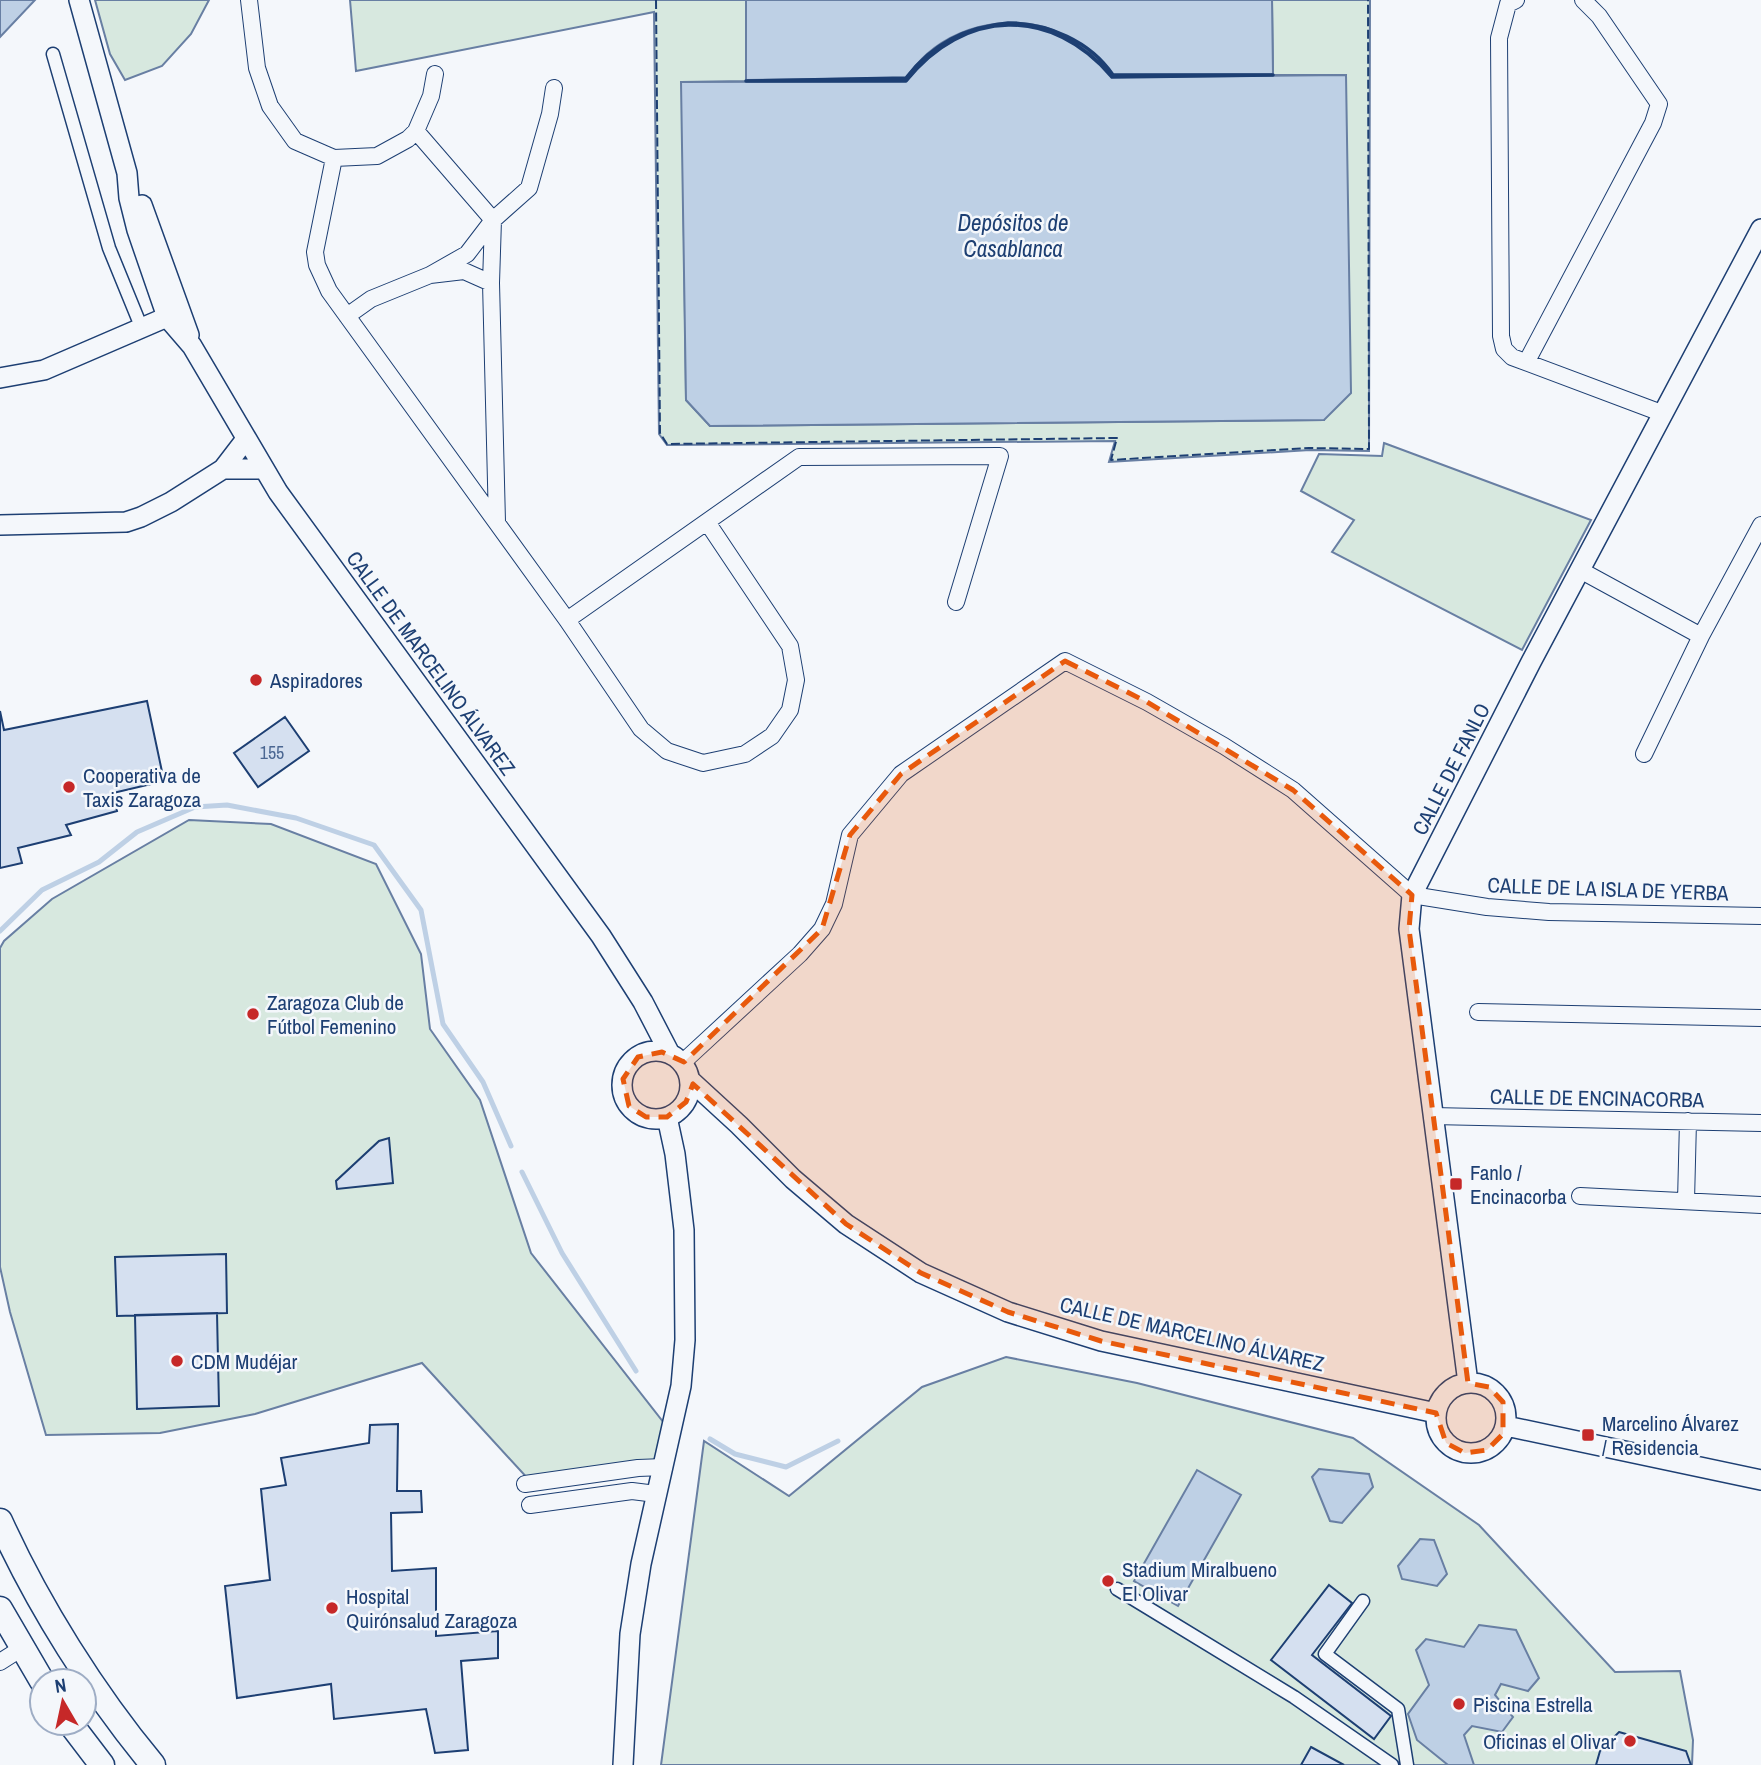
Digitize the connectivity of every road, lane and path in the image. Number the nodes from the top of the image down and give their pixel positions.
1 (249, 0) edge
2 (1516, 0) edge
3 (1584, 0) edge
4 (80, 5) edge
5 (53, 54) dead end
6 (435, 74) dead end
7 (554, 88) dead end
8 (416, 131) junction
9 (334, 158) junction
10 (127, 173) junction
11 (493, 220) junction
12 (1761, 229) edge
13 (430, 275) junction
14 (491, 283) junction
15 (347, 316) junction
16 (167, 317) junction
17 (138, 320) dead end
18 (192, 346) junction
19 (1527, 361) junction
20 (0, 378) edge
21 (1664, 414) junction
22 (246, 439) junction
23 (223, 469) junction
24 (264, 469) junction
25 (497, 522) junction
26 (707, 522) junction
27 (0, 525) edge
28 (1761, 525) edge
29 (1580, 570) junction
30 (956, 602) dead end
31 (567, 620) junction
32 (1701, 636) junction
33 (1644, 754) dead end
34 (1412, 895) junction
35 (1761, 916) edge
36 (643, 1002) junction
37 (1478, 1012) dead end
38 (1761, 1018) edge
39 (646, 1053) junction
40 (681, 1066) junction
41 (686, 1102) junction
42 (714, 1103) junction
43 (1432, 1116) junction
44 (667, 1117) junction
45 (1688, 1121) junction
46 (1761, 1123) edge
47 (1580, 1196) dead end
48 (1686, 1201) junction
49 (1761, 1205) edge
50 (1468, 1383) junction
51 (1436, 1413) junction
52 (1506, 1426) junction
53 (664, 1467) junction
54 (1761, 1480) edge
55 (525, 1484) dead end
56 (656, 1494) junction
57 (530, 1505) dead end
58 (0, 1521) edge
59 (1117, 1589) dead end
60 (1363, 1601) dead end
61 (0, 1609) edge
62 (22, 1648) junction
63 (0, 1662) edge
64 (34, 1667) edge
65 (81, 1737) edge
66 (102, 1765) edge
67 (153, 1765) edge
68 (623, 1765) edge
69 (1392, 1765) edge
70 (1407, 1765) edge

1 - 9 street
2 - 19 street
3 - 19 street
4 - 10 street, CALLE DE MARCELINO ÁLVAREZ
5 - 17 street
6 - 8 street
7 - 11 street
8 - 9 street
8 - 11 street
9 - 15 street
10 - 16 street, CALLE DE MARCELINO ÁLVAREZ
10 - 18 street, CALLE DE MARCELINO ÁLVAREZ
11 - 13 street
11 - 14 street
12 - 21 street, CALLE DE FANLO
13 - 14 street
13 - 15 street
14 - 25 street
15 - 25 street
16 - 18 street, CALLE DE MARCELINO ÁLVAREZ
16 - 20 street
18 - 22 street, CALLE DE MARCELINO ÁLVAREZ
19 - 21 street
21 - 29 street, CALLE DE FANLO
22 - 23 street
22 - 24 street, CALLE DE MARCELINO ÁLVAREZ
23 - 24 street
23 - 27 street
24 - 36 street, CALLE DE MARCELINO ÁLVAREZ
25 - 31 street
26 - 30 street
26 - 31 street
26 - 31 street
28 - 32 street
29 - 32 street
29 - 34 street, CALLE DE FANLO
32 - 33 street
34 - 35 street, CALLE DE LA ISLA DE YERBA
34 - 40 street
34 - 43 street, CALLE DE FANLO
36 - 39 street, CALLE DE MARCELINO ÁLVAREZ
36 - 40 street, CALLE DE MARCELINO ÁLVAREZ
37 - 38 street
39 - 40 street
39 - 44 street
40 - 41 street
40 - 42 street, CALLE DE MARCELINO ÁLVAREZ
41 - 42 street
41 - 44 street
42 - 51 street, CALLE DE MARCELINO ÁLVAREZ
43 - 45 street, CALLE DE ENCINACORBA
43 - 50 street, CALLE DE FANLO
44 - 53 street
45 - 46 street, CALLE DE ENCINACORBA
45 - 48 street
47 - 48 street
48 - 49 street
50 - 51 street
50 - 52 street
51 - 52 street
52 - 54 street
53 - 55 street
53 - 56 street
56 - 57 street
56 - 68 street
58 - 67 main road
59 - 69 street
60 - 70 street
61 - 62 main road
62 - 63 street
62 - 64 main road
65 - 66 main road

